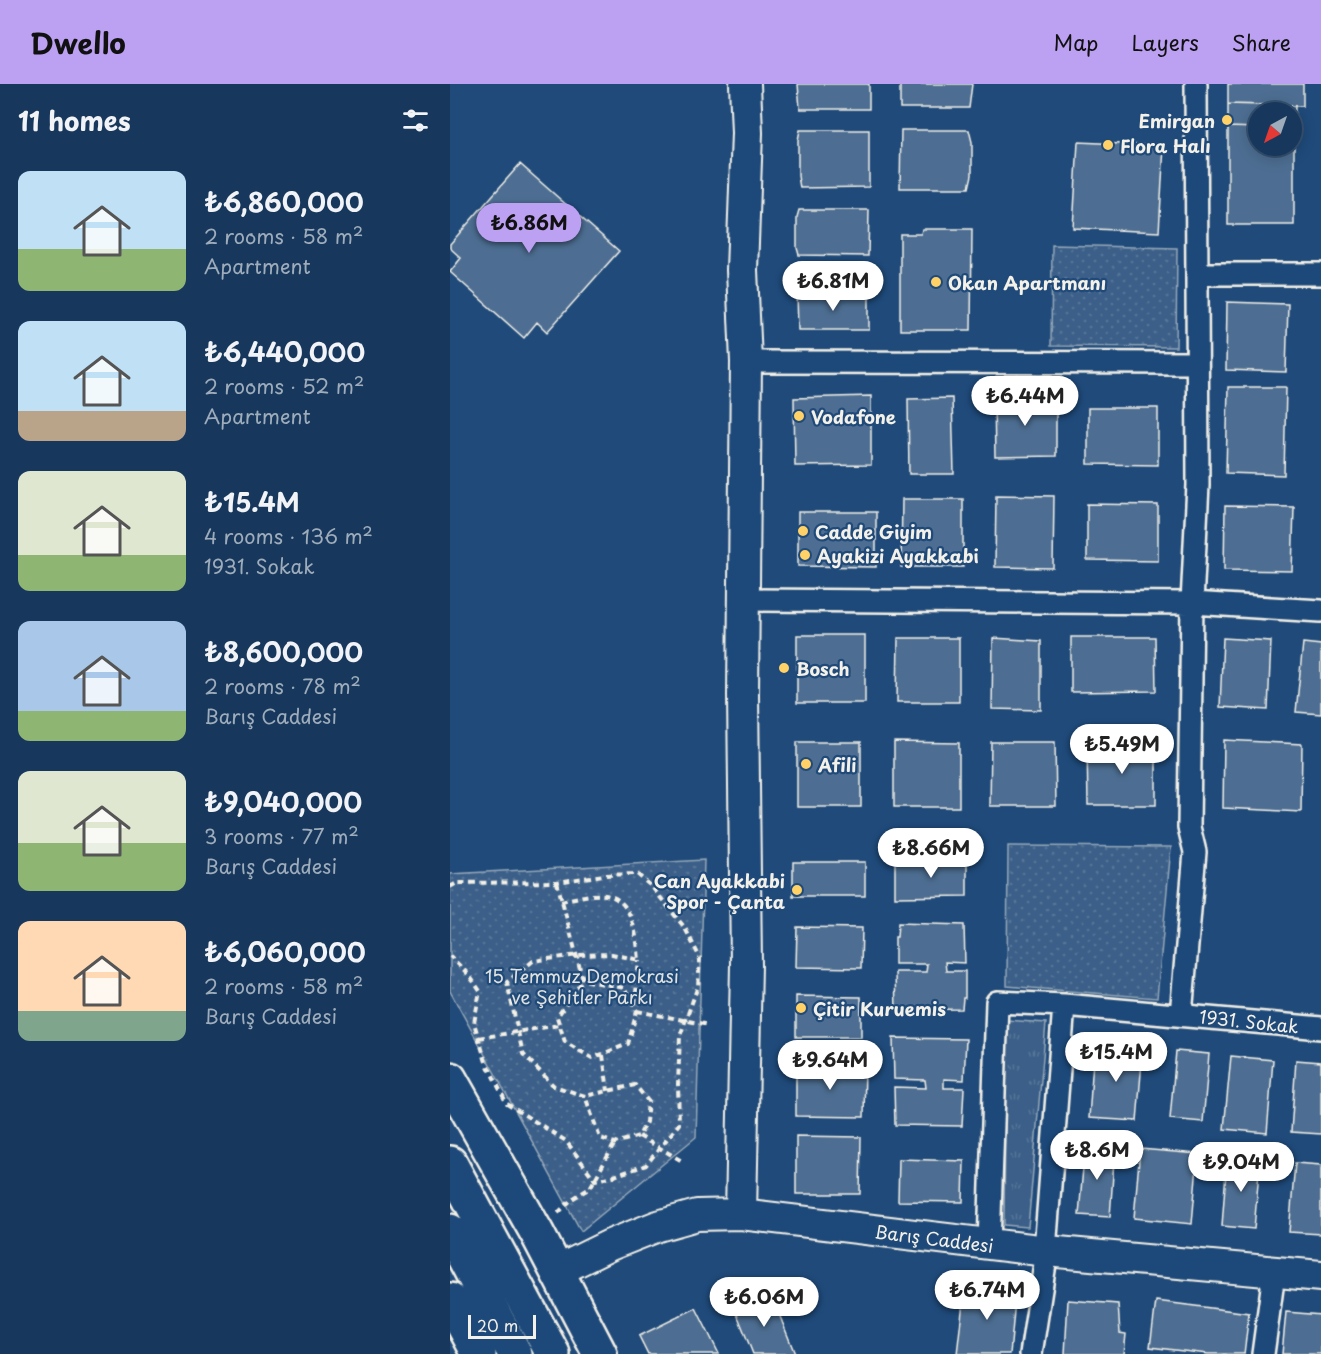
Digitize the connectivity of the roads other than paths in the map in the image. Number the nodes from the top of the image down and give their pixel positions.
1 (745, 84) edge
2 (1196, 84) edge
3 (1198, 274) junction
4 (1321, 274) edge
5 (746, 362) junction
6 (1196, 363) junction
7 (744, 600) junction
8 (1192, 603) junction
9 (1321, 611) edge
10 (1064, 1005) junction
11 (1181, 1015) junction
12 (1321, 1028) edge
13 (450, 1079) edge
14 (450, 1163) edge
15 (741, 1214) junction
16 (450, 1231) edge
17 (988, 1245) junction
18 (1046, 1251) junction
19 (556, 1271) junction
20 (1274, 1273) junction
21 (1321, 1276) edge
22 (453, 1313) edge
23 (479, 1354) edge
24 (515, 1354) edge
25 (553, 1354) edge
26 (600, 1354) edge
27 (1031, 1354) edge
28 (1263, 1354) edge

1 - 5 street
2 - 3 street
3 - 4 street
3 - 6 street
5 - 6 street
5 - 7 street
6 - 8 street
7 - 8 street
7 - 15 street
8 - 9 street
8 - 11 street
10 - 11 street, 1931. Sokak
10 - 17 street, 1931. Sokak
10 - 18 street
11 - 12 street, 1931. Sokak
13 - 19 main road
14 - 25 main road
15 - 17 street, Barış Caddesi
15 - 19 street, Barış Caddesi
16 - 24 main road
17 - 18 street, Barış Caddesi
18 - 20 street, Barış Caddesi
18 - 27 street
19 - 26 main road
20 - 21 street, Barış Caddesi
20 - 28 street
22 - 23 main road

